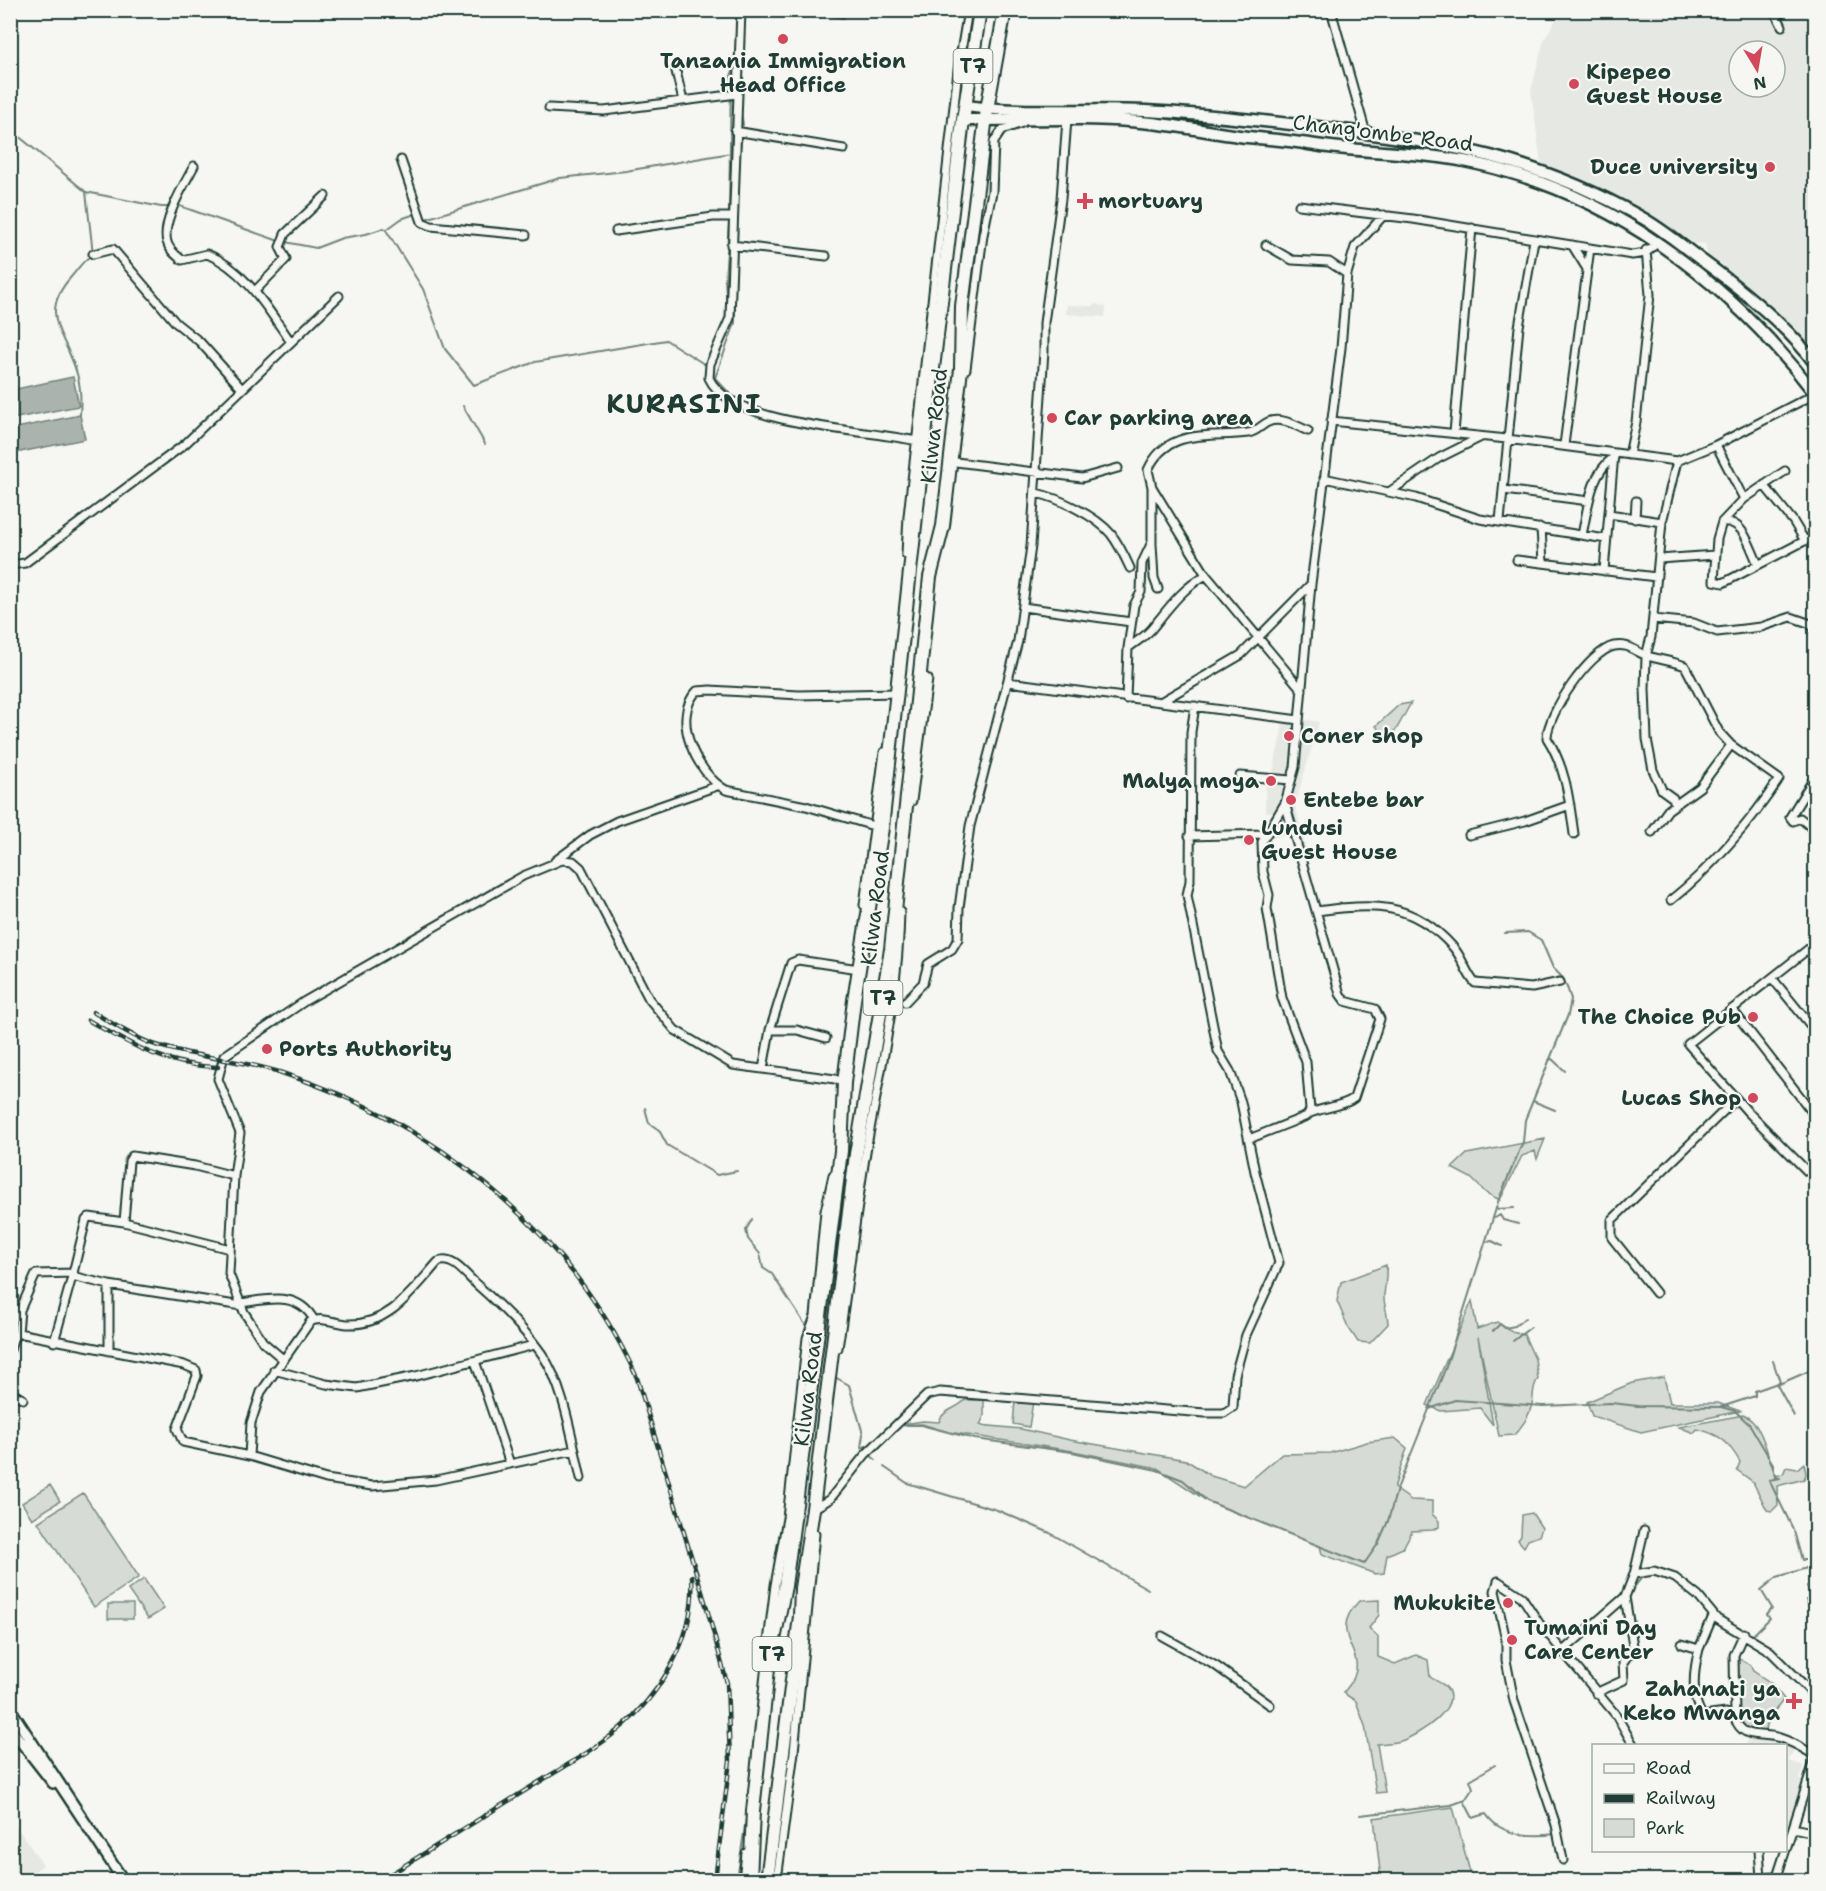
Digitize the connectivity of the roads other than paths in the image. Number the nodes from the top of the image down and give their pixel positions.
1 (741, 10) edge
2 (968, 10) edge
3 (980, 10) edge
4 (1005, 10) edge
5 (1331, 10) edge
6 (1773, 10) edge
7 (1782, 26) dead end
8 (675, 67) dead end
9 (737, 94) junction
10 (989, 94) junction
11 (683, 101) junction
12 (966, 106) junction
13 (549, 108) dead end
14 (986, 115) junction
15 (1007, 116) junction
16 (1067, 119) junction
17 (963, 120) junction
18 (1035, 120) junction
19 (735, 131) junction
20 (1366, 133) junction
21 (983, 138) junction
22 (844, 148) dead end
23 (401, 160) dead end
24 (194, 166) dead end
25 (325, 196) dead end
26 (1299, 205) dead end
27 (1384, 215) junction
28 (732, 217) junction
29 (1472, 228) junction
30 (616, 231) dead end
31 (526, 236) dead end
32 (1534, 240) junction
33 (1658, 242) junction
34 (731, 245) junction
35 (1266, 245) dead end
36 (1572, 245) junction
37 (1590, 248) junction
38 (1646, 250) junction
39 (93, 255) dead end
40 (826, 256) dead end
41 (1587, 269) junction
42 (1347, 274) junction
43 (255, 291) junction
44 (339, 296) dead end
45 (291, 342) junction
46 (1815, 365) edge
47 (242, 389) junction
48 (1815, 395) edge
49 (1330, 421) junction
50 (1308, 431) dead end
51 (1454, 433) junction
52 (1483, 436) junction
53 (1507, 439) junction
54 (920, 442) junction
55 (1716, 445) junction
56 (1564, 446) junction
57 (1614, 455) junction
58 (1629, 455) junction
59 (950, 461) junction
60 (1677, 461) junction
61 (1118, 468) dead end
62 (1785, 471) dead end
63 (1038, 472) junction
64 (1324, 478) junction
65 (1764, 485) junction
66 (1152, 487) junction
67 (1504, 490) junction
68 (1389, 492) junction
69 (1036, 493) junction
70 (1744, 498) junction
71 (1589, 501) junction
72 (1636, 501) dead end
73 (1609, 514) junction
74 (1635, 519) junction
75 (1500, 521) junction
76 (1662, 522) junction
77 (1722, 522) junction
78 (1541, 528) junction
79 (1582, 535) junction
80 (1815, 535) edge
81 (1606, 539) junction
82 (1805, 541) junction
83 (1152, 542) junction
84 (1715, 555) junction
85 (1517, 560) dead end
86 (1659, 560) junction
87 (1543, 563) junction
88 (1758, 564) junction
89 (10, 565) edge
90 (1130, 568) dead end
91 (1604, 571) junction
92 (1206, 575) junction
93 (1656, 577) junction
94 (1311, 584) junction
95 (1158, 589) dead end
96 (1023, 607) junction
97 (1653, 619) junction
98 (1131, 622) junction
99 (1815, 633) edge
100 (1260, 639) junction
101 (1128, 648) junction
102 (1646, 656) junction
103 (1008, 682) junction
104 (1302, 690) junction
105 (895, 693) junction
106 (1126, 699) junction
107 (1161, 702) junction
108 (1195, 706) junction
109 (1299, 720) junction
110 (1731, 744) junction
111 (1815, 775) edge
112 (1240, 776) dead end
113 (1291, 780) junction
114 (717, 786) junction
115 (1285, 802) junction
116 (1675, 804) junction
117 (1570, 805) junction
118 (878, 827) junction
119 (1815, 831) edge
120 (1652, 832) dead end
121 (1266, 834) junction
122 (1574, 834) dead end
123 (1469, 835) dead end
124 (1189, 836) junction
125 (547, 866) junction
126 (1671, 900) dead end
127 (1316, 911) junction
128 (1815, 943) edge
129 (856, 969) junction
130 (1772, 978) junction
131 (1560, 982) dead end
132 (905, 1002) dead end
133 (1732, 1009) junction
134 (770, 1030) junction
135 (1815, 1032) edge
136 (826, 1038) dead end
137 (763, 1069) junction
138 (843, 1082) junction
139 (1736, 1099) junction
140 (1308, 1114) junction
141 (1815, 1117) edge
142 (1249, 1139) junction
143 (1815, 1175) edge
144 (234, 1176) junction
145 (124, 1222) junction
146 (230, 1249) junction
147 (73, 1273) junction
148 (109, 1285) junction
149 (1656, 1293) dead end
150 (241, 1304) junction
151 (314, 1320) junction
152 (18, 1333) junction
153 (54, 1342) junction
154 (534, 1346) junction
155 (10, 1350) edge
156 (109, 1351) junction
157 (284, 1360) junction
158 (475, 1361) junction
159 (274, 1370) junction
160 (807, 1373) junction
161 (10, 1392) edge
162 (23, 1399) dead end
163 (574, 1450) junction
164 (249, 1456) junction
165 (510, 1464) junction
166 (581, 1478) dead end
167 (815, 1509) junction
168 (1644, 1531) dead end
169 (1634, 1574) junction
170 (1624, 1597) junction
171 (1713, 1616) junction
172 (1744, 1634) junction
173 (1162, 1636) dead end
174 (1682, 1644) dead end
175 (1699, 1649) junction
176 (1563, 1651) junction
177 (1596, 1693) junction
178 (1815, 1697) edge
179 (1270, 1705) dead end
180 (10, 1709) edge
181 (1735, 1718) junction
182 (10, 1728) edge
183 (1633, 1744) edge
184 (1815, 1756) edge
185 (68, 1801) junction
186 (1793, 1828) junction
187 (1815, 1833) edge
188 (1787, 1846) edge
189 (1759, 1852) edge
190 (1785, 1852) edge
191 (1563, 1860) dead end
192 (1761, 1879) edge
193 (123, 1881) edge
194 (743, 1881) edge
195 (750, 1881) edge
196 (767, 1881) edge
197 (777, 1881) edge

1 - 9 street
2 - 54 street
3 - 12 highway, Kilwa Road / T7
4 - 10 highway, Kilwa Road / T7
5 - 20 street
6 - 7 street
8 - 11 street
9 - 11 street
9 - 19 street
10 - 14 highway, Kilwa Road / T7
10 - 15 main road
11 - 13 street
12 - 14 main road, Chang'ombe Road
12 - 17 highway, Kilwa Road / T7
14 - 15 main road, Chang'ombe Road
14 - 17 main road, Chang'ombe Road
14 - 21 highway, Kilwa Road / T7
15 - 18 main road, Chang'ombe Road
15 - 20 main road, Chang'ombe Road
15 - 21 main road
16 - 18 main road, Chang'ombe Road
16 - 33 main road, Chang'ombe Road
16 - 63 street
17 - 54 highway, Kilwa Road / T7
18 - 59 street
19 - 22 street
19 - 28 street
20 - 46 main road, Chang'ombe Road
21 - 59 highway, Kilwa Road / T7
23 - 31 street
24 - 43 street
25 - 43 street
26 - 27 street
27 - 29 street
27 - 42 street
28 - 30 street
28 - 34 street
29 - 32 street
29 - 51 street
32 - 36 street
32 - 53 street
33 - 38 street
33 - 48 main road, Chang'ombe Road
34 - 40 street
34 - 54 street
35 - 42 street
36 - 37 street
36 - 41 street
37 - 38 street
37 - 41 street
38 - 58 street
39 - 47 street
41 - 56 street
42 - 49 street
43 - 45 street
44 - 45 street
45 - 47 street
47 - 89 street
48 - 55 street
49 - 51 street
49 - 64 street
50 - 66 street
51 - 52 street
52 - 53 street
52 - 68 street
53 - 56 street
53 - 67 street
54 - 105 highway, Kilwa Road / T7
55 - 60 street
55 - 70 street
56 - 57 street
57 - 58 street
57 - 71 street
57 - 73 street
58 - 60 street
59 - 63 street
59 - 167 highway, Kilwa Road / T7
60 - 76 street
61 - 63 street
62 - 65 street
63 - 69 street
64 - 68 street
64 - 94 street
65 - 70 street
65 - 82 street
66 - 83 street
66 - 92 street
67 - 71 street
67 - 75 street
68 - 75 street
69 - 90 street
69 - 96 street
70 - 77 street
71 - 79 street
72 - 74 street
73 - 74 street
73 - 81 street
74 - 76 street
75 - 78 street
76 - 86 street
77 - 84 street
77 - 88 street
78 - 79 street
78 - 87 street
79 - 81 street
80 - 82 street
81 - 91 street
82 - 88 street
83 - 95 street
83 - 98 street
84 - 86 street
84 - 88 street
85 - 87 street
86 - 93 street
87 - 91 street
91 - 93 street
92 - 100 street
92 - 101 street
93 - 97 street
94 - 100 street
94 - 104 street
96 - 98 street
96 - 103 street
97 - 99 street
97 - 102 street
98 - 101 street
100 - 104 street
100 - 107 street
101 - 106 street
102 - 110 street
102 - 116 street
102 - 117 street
103 - 106 street
103 - 132 street
104 - 109 street
105 - 114 street
105 - 118 highway, Kilwa Road / T7
106 - 107 street
107 - 108 street
108 - 109 street
108 - 124 street
109 - 113 street
110 - 116 street
110 - 126 street
111 - 119 street
112 - 113 street
113 - 115 street
114 - 118 street
114 - 125 street
115 - 121 street
115 - 127 street
116 - 120 street
117 - 122 street
117 - 123 street
118 - 129 highway, Kilwa Road / T7
121 - 124 street
121 - 140 street
124 - 142 street
125 - 137 street
125 - 144 street
127 - 131 street
127 - 140 street
128 - 130 street
129 - 134 street
129 - 138 highway, Kilwa Road / T7
130 - 133 street
130 - 135 street
133 - 139 street
133 - 141 street
134 - 136 street
134 - 137 street
137 - 138 street
138 - 160 highway, Kilwa Road / T7
139 - 143 street
139 - 149 street
140 - 142 street
142 - 167 street
144 - 145 street
144 - 146 street
145 - 146 street
145 - 147 street
146 - 150 street
147 - 148 street
147 - 152 street
147 - 153 street
148 - 150 street
148 - 156 street
150 - 151 street
150 - 157 street
151 - 154 street
151 - 157 street
152 - 153 street
152 - 155 street
153 - 156 street
154 - 158 street
154 - 163 street
156 - 164 street
157 - 159 street
158 - 159 street
158 - 165 street
159 - 164 street
160 - 194 street
160 - 195 highway, Kilwa Road / T7
161 - 162 street
163 - 165 street
163 - 166 street
164 - 165 street
167 - 196 highway, Kilwa Road / T7
167 - 197 street
168 - 169 street
169 - 170 street
169 - 171 street
170 - 176 street
170 - 177 street
171 - 172 street
171 - 175 street
172 - 178 street
172 - 181 street
173 - 179 street
174 - 175 street
175 - 181 street
176 - 177 street
176 - 191 street
177 - 183 street
180 - 185 main road
181 - 184 street
182 - 185 main road
184 - 186 street
185 - 193 main road
186 - 187 street
186 - 188 street
189 - 192 street
190 - 192 street

